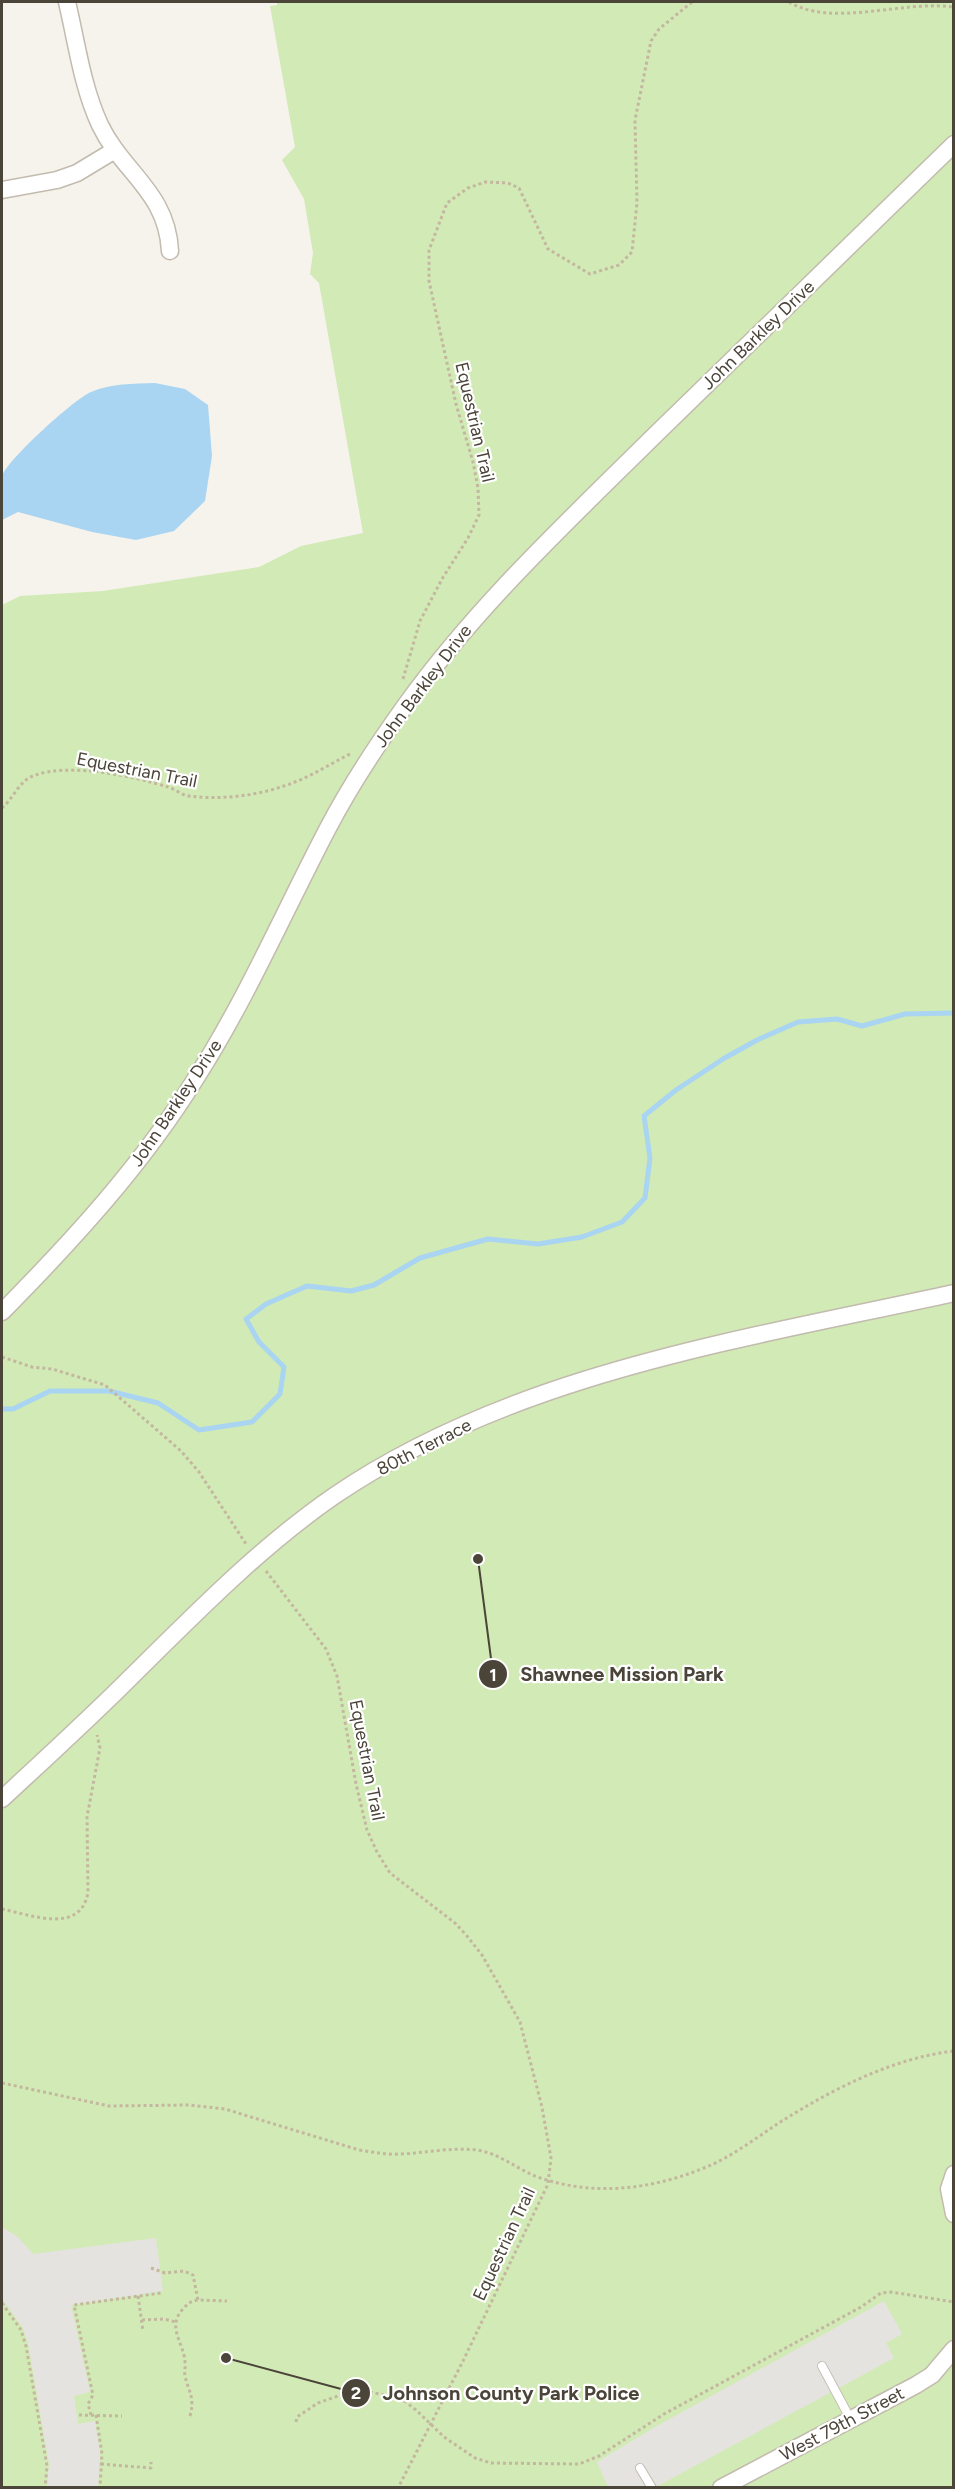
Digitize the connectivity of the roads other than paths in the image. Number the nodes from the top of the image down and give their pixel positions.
1 (68, 2) edge
2 (954, 144) edge
3 (115, 150) junction
4 (2, 190) edge
5 (170, 251) dead end
6 (954, 1293) edge
7 (2, 1312) edge
8 (2, 1799) edge
9 (954, 2174) edge
10 (954, 2214) edge
11 (954, 2349) edge
12 (822, 2366) dead end
13 (851, 2420) junction
14 (640, 2468) dead end
15 (652, 2487) edge
16 (721, 2487) edge

1 - 3 street
2 - 7 street, John Barkley Drive
3 - 4 street
3 - 5 street
6 - 8 street, 80th Terrace
9 - 10 street
11 - 13 street, West 79th Street
12 - 13 lane
13 - 16 street, West 79th Street
14 - 15 lane

